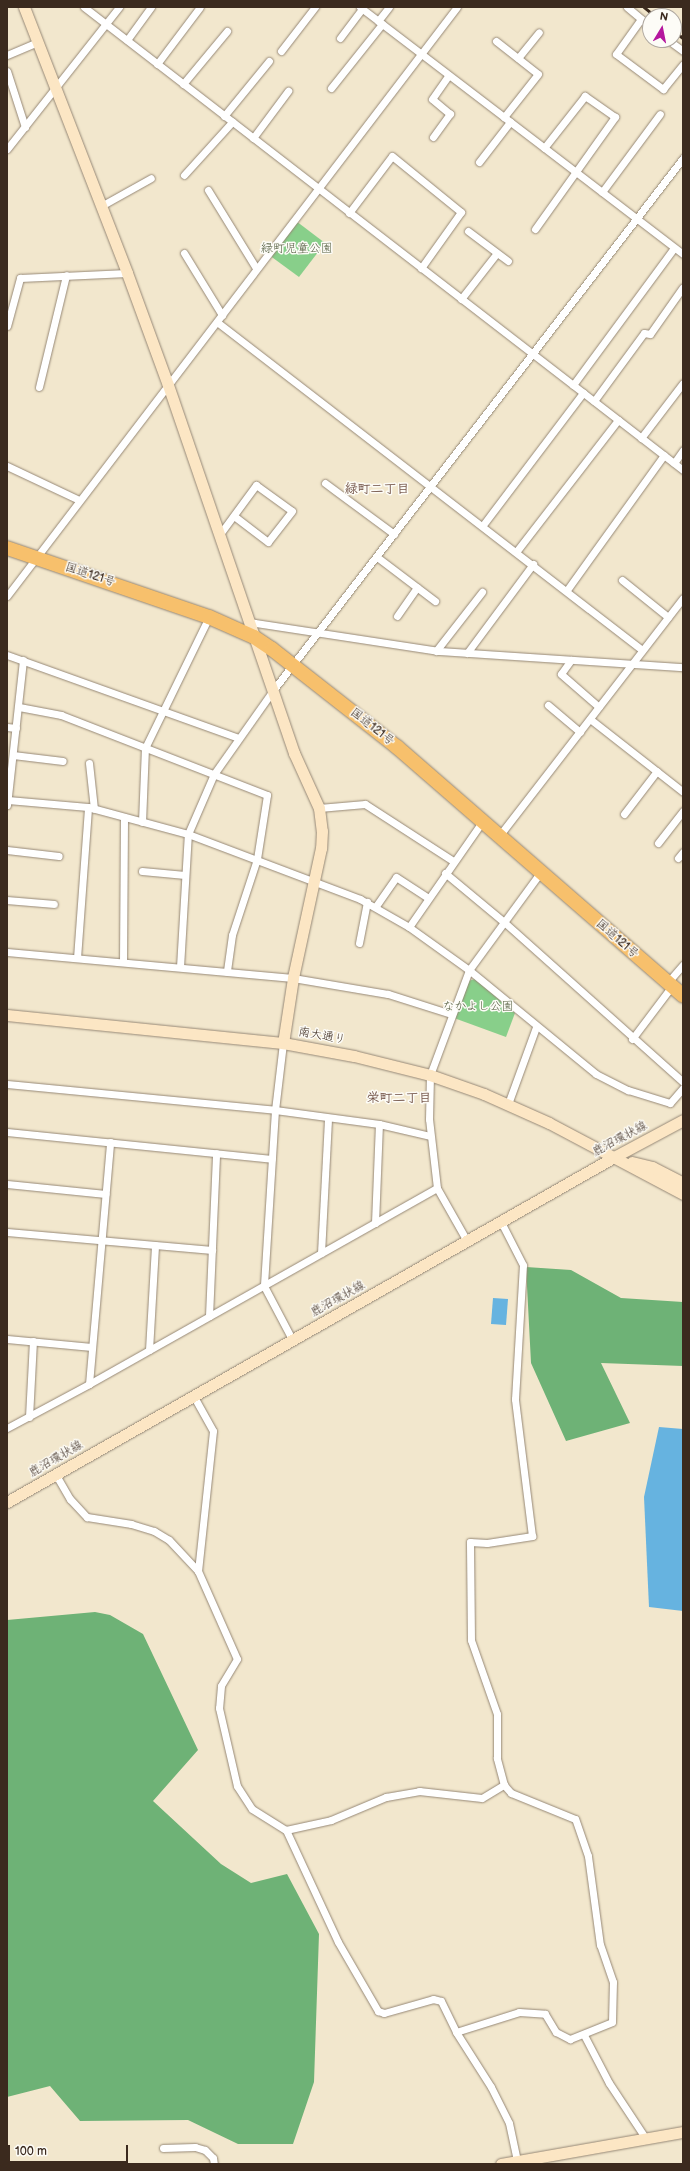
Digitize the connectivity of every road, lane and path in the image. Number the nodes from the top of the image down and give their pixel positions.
1 (24, 7) edge
2 (84, 7) edge
3 (119, 7) edge
4 (151, 7) edge
5 (200, 7) edge
6 (315, 7) edge
7 (388, 7) edge
8 (457, 7) edge
9 (627, 7) edge
10 (361, 8) edge
11 (641, 19) joint
12 (380, 22) junction
13 (106, 24) junction
14 (227, 31) dead end
15 (538, 32) dead end
16 (340, 38) dead end
17 (127, 40) junction
18 (496, 41) dead end
19 (38, 42) junction
20 (281, 51) dead end
21 (420, 53) junction
22 (7, 55) edge
23 (518, 58) junction
24 (269, 61) dead end
25 (157, 64) junction
26 (683, 64) edge
27 (7, 71) edge
28 (449, 75) junction
29 (183, 84) junction
30 (57, 88) junction
31 (331, 88) dead end
32 (288, 91) dead end
33 (660, 114) dead end
34 (224, 116) junction
35 (507, 119) junction
36 (232, 122) junction
37 (25, 127) junction
38 (433, 137) dead end
39 (253, 138) junction
40 (544, 148) junction
41 (7, 149) edge
42 (683, 158) edge
43 (479, 162) dead end
44 (576, 172) junction
45 (184, 175) dead end
46 (151, 178) dead end
47 (317, 188) junction
48 (208, 190) dead end
49 (602, 192) junction
50 (101, 206) junction
51 (349, 213) junction
52 (636, 219) junction
53 (535, 229) dead end
54 (468, 231) dead end
55 (674, 248) junction
56 (184, 252) dead end
57 (497, 253) junction
58 (683, 254) edge
59 (508, 261) dead end
60 (256, 268) junction
61 (421, 268) junction
62 (127, 272) junction
63 (66, 275) junction
64 (683, 287) edge
65 (461, 299) junction
66 (222, 315) junction
67 (217, 322) junction
68 (7, 326) edge
69 (533, 353) junction
70 (683, 383) edge
71 (168, 385) junction
72 (573, 385) junction
73 (39, 387) dead end
74 (583, 392) junction
75 (594, 401) junction
76 (618, 420) junction
77 (641, 438) junction
78 (683, 450) edge
79 (664, 455) junction
80 (674, 463) junction
81 (7, 466) edge
82 (683, 470) edge
83 (325, 483) dead end
84 (431, 485) junction
85 (79, 500) junction
86 (234, 516) junction
87 (483, 526) junction
88 (220, 534) junction
89 (394, 534) junction
90 (7, 548) edge
91 (516, 552) junction
92 (36, 557) junction
93 (377, 557) junction
94 (533, 564) junction
95 (622, 580) dead end
96 (417, 587) junction
97 (567, 590) junction
98 (482, 592) dead end
99 (7, 596) edge
100 (683, 598) edge
101 (435, 601) dead end
102 (397, 616) dead end
103 (209, 617) junction
104 (668, 617) junction
105 (249, 622) junction
106 (319, 634) junction
107 (254, 637) junction
108 (642, 650) junction
109 (436, 651) junction
110 (467, 653) junction
111 (7, 655) edge
112 (22, 660) junction
113 (571, 660) junction
114 (631, 664) junction
115 (293, 665) junction
116 (683, 667) edge
117 (274, 689) junction
118 (548, 705) dead end
119 (19, 707) junction
120 (599, 707) junction
121 (163, 708) junction
122 (590, 719) junction
123 (7, 727) edge
124 (16, 728) junction
125 (580, 732) junction
126 (239, 738) junction
127 (145, 748) junction
128 (13, 755) junction
129 (63, 761) dead end
130 (89, 763) dead end
131 (657, 771) junction
132 (214, 774) junction
133 (8, 781) edge
134 (683, 792) edge
135 (8, 800) edge
136 (7, 805) edge
137 (91, 808) junction
138 (319, 808) junction
139 (683, 811) edge
140 (624, 814) dead end
141 (124, 818) junction
142 (142, 822) junction
143 (482, 822) junction
144 (188, 834) junction
145 (499, 836) junction
146 (658, 843) dead end
147 (7, 850) edge
148 (59, 856) dead end
149 (257, 859) junction
150 (453, 861) junction
151 (142, 872) dead end
152 (445, 873) junction
153 (540, 873) junction
154 (186, 875) junction
155 (314, 881) junction
156 (428, 898) junction
157 (7, 900) edge
158 (367, 902) junction
159 (54, 904) dead end
160 (376, 906) junction
161 (504, 922) junction
162 (409, 927) junction
163 (359, 943) dead end
164 (7, 952) edge
165 (76, 958) junction
166 (122, 962) junction
167 (683, 965) edge
168 (180, 967) junction
169 (469, 970) junction
170 (227, 972) junction
171 (293, 978) junction
172 (670, 984) junction
173 (683, 996) edge
174 (450, 1014) junction
175 (7, 1015) edge
176 (536, 1027) junction
177 (632, 1039) junction
178 (283, 1042) junction
179 (430, 1075) junction
180 (683, 1082) edge
181 (7, 1084) edge
182 (683, 1088) edge
183 (508, 1104) junction
184 (275, 1110) junction
185 (328, 1118) junction
186 (683, 1120) edge
187 (379, 1124) junction
188 (7, 1132) edge
189 (430, 1136) junction
190 (110, 1142) junction
191 (216, 1153) junction
192 (614, 1156) junction
193 (272, 1159) junction
194 (683, 1183) edge
195 (7, 1184) edge
196 (437, 1188) junction
197 (105, 1194) junction
198 (683, 1194) edge
199 (501, 1222) junction
200 (375, 1223) junction
201 (7, 1232) edge
202 (101, 1240) junction
203 (467, 1241) junction
204 (155, 1245) junction
205 (212, 1250) junction
206 (321, 1253) junction
207 (264, 1286) junction
208 (209, 1316) junction
209 (7, 1339) edge
210 (292, 1339) junction
211 (33, 1341) junction
212 (92, 1347) junction
213 (149, 1350) junction
214 (89, 1384) junction
215 (193, 1395) junction
216 (29, 1417) junction
217 (7, 1428) edge
218 (56, 1475) junction
219 (8, 1500) edge
220 (198, 1570) junction
221 (504, 1785) junction
222 (286, 1830) junction
223 (456, 2032) junction
224 (584, 2035) junction
225 (683, 2132) edge
226 (646, 2139) junction
227 (163, 2148) dead end
228 (553, 2160) edge
229 (517, 2162) junction
230 (214, 2164) edge
231 (501, 2164) edge

1 - 19 street
2 - 13 street
3 - 13 street
4 - 17 street
5 - 25 street
6 - 20 street
7 - 12 street
8 - 21 street
9 - 11 street
10 - 12 street
10 - 16 street
11 - 26 street
12 - 21 street
12 - 31 street
13 - 17 street
13 - 30 street
14 - 29 street
15 - 23 street
17 - 25 street
18 - 23 street
19 - 22 street
19 - 30 street
21 - 28 street
21 - 47 street
23 - 35 street
24 - 34 street
25 - 29 street
27 - 37 street
28 - 35 street
28 - 38 street
29 - 34 street
30 - 37 street
30 - 50 street
32 - 39 street
33 - 49 street
34 - 36 street
35 - 40 street
35 - 43 street
36 - 39 street
36 - 45 street
37 - 41 street
39 - 47 street
40 - 44 street
40 - 44 street
42 - 52 street
44 - 49 street
44 - 53 street
46 - 50 street
47 - 51 street
47 - 60 street
48 - 60 street
49 - 52 street
50 - 62 street
51 - 61 street
51 - 61 street
52 - 55 street
52 - 69 street
54 - 57 street
55 - 58 street
55 - 72 street
56 - 66 street
57 - 59 street
57 - 65 street
60 - 66 street
61 - 65 street
62 - 63 street
62 - 71 street
63 - 68 street
63 - 73 street
64 - 75 street
65 - 69 street
66 - 67 street
67 - 71 street
67 - 84 street
69 - 72 street
69 - 84 street
70 - 77 street
71 - 85 street
71 - 88 street
72 - 74 street
74 - 75 street
74 - 87 street
75 - 76 street
76 - 77 street
76 - 91 street
77 - 79 street
78 - 80 street
79 - 80 street
79 - 97 street
80 - 82 street
81 - 85 street
83 - 89 street
84 - 87 street
84 - 89 street
85 - 92 street
86 - 86 street
86 - 88 street
87 - 91 street
88 - 105 street
89 - 93 street
90 - 92 highway, 国道121号
91 - 94 street
92 - 99 street
92 - 103 highway, 国道121号
93 - 96 street
93 - 106 street
94 - 97 street
94 - 110 street
95 - 104 street
96 - 101 street
96 - 102 street
97 - 108 street
98 - 109 street
100 - 104 street
103 - 107 highway, 国道121号
103 - 121 street
104 - 108 street
105 - 106 street
105 - 107 street
106 - 109 street
106 - 115 street
107 - 115 highway, 国道121号
107 - 117 street
108 - 114 street
109 - 110 street
110 - 113 street
111 - 112 street
112 - 119 street
112 - 121 street
113 - 114 street
113 - 120 street
114 - 116 street
114 - 120 street
115 - 117 street
115 - 143 highway, 国道121号
117 - 126 street
117 - 138 street
118 - 125 street
119 - 124 street
119 - 127 street
120 - 122 street
121 - 126 street
121 - 127 street
122 - 125 street
122 - 131 street
123 - 124 street
124 - 128 street
125 - 145 street
126 - 132 street
127 - 132 street
127 - 142 street
128 - 129 street
128 - 133 street
130 - 137 street
131 - 134 street
131 - 140 street
132 - 144 street
132 - 149 street
133 - 135 street
135 - 136 street
135 - 137 street
137 - 141 street
137 - 165 street
138 - 150 street
138 - 155 street
139 - 146 street
141 - 142 street
141 - 166 street
142 - 144 street
143 - 145 highway, 国道121号
143 - 150 street
144 - 149 street
144 - 154 street
145 - 153 highway, 国道121号
147 - 148 street
149 - 155 street
149 - 170 street
150 - 152 street
151 - 154 street
152 - 156 street
152 - 161 street
153 - 161 street
153 - 172 highway, 国道121号
154 - 168 street
155 - 158 street
155 - 171 street
156 - 160 street
156 - 162 street
157 - 159 street
158 - 160 street
158 - 163 street
160 - 162 street
161 - 169 street
161 - 177 street
162 - 169 street
164 - 165 street
165 - 166 street
166 - 168 street
167 - 172 street
168 - 170 street
169 - 174 street
169 - 176 street
170 - 171 street
171 - 174 street
171 - 178 street
172 - 173 highway, 国道121号
172 - 177 street
174 - 179 street
175 - 178 street, 南大通り
176 - 182 street
176 - 183 street
177 - 180 street
178 - 179 street, 南大通り
178 - 184 street
179 - 183 street, 南大通り
179 - 189 street
181 - 184 street
183 - 192 street, 南大通り
184 - 185 street
184 - 193 street
185 - 187 street
185 - 206 street
186 - 192 street, 鹿沼環状線
187 - 189 street
187 - 200 street
188 - 190 street
189 - 196 street
190 - 191 street
190 - 197 street
191 - 193 street
191 - 205 street
192 - 194 street
192 - 198 street
192 - 199 street, 鹿沼環状線
193 - 207 street
195 - 197 street
196 - 200 street
196 - 203 street
197 - 202 street
199 - 203 street, 鹿沼環状線
199 - 221 street
200 - 206 street
201 - 202 street
202 - 204 street
202 - 212 street
203 - 210 street, 鹿沼環状線
204 - 205 street
204 - 213 street
205 - 208 street
206 - 207 street
207 - 208 street
207 - 210 street
208 - 213 street
209 - 211 street
210 - 215 street, 鹿沼環状線
211 - 212 street
211 - 216 street
212 - 214 street
213 - 214 street
214 - 216 street
215 - 218 street, 鹿沼環状線
215 - 220 street
216 - 217 street
218 - 219 street, 鹿沼環状線
218 - 220 street
220 - 222 street
221 - 222 street
221 - 224 street
222 - 223 street
223 - 224 street
223 - 229 street
224 - 226 street
225 - 226 street
226 - 228 street
227 - 230 street
228 - 229 street
229 - 231 street

